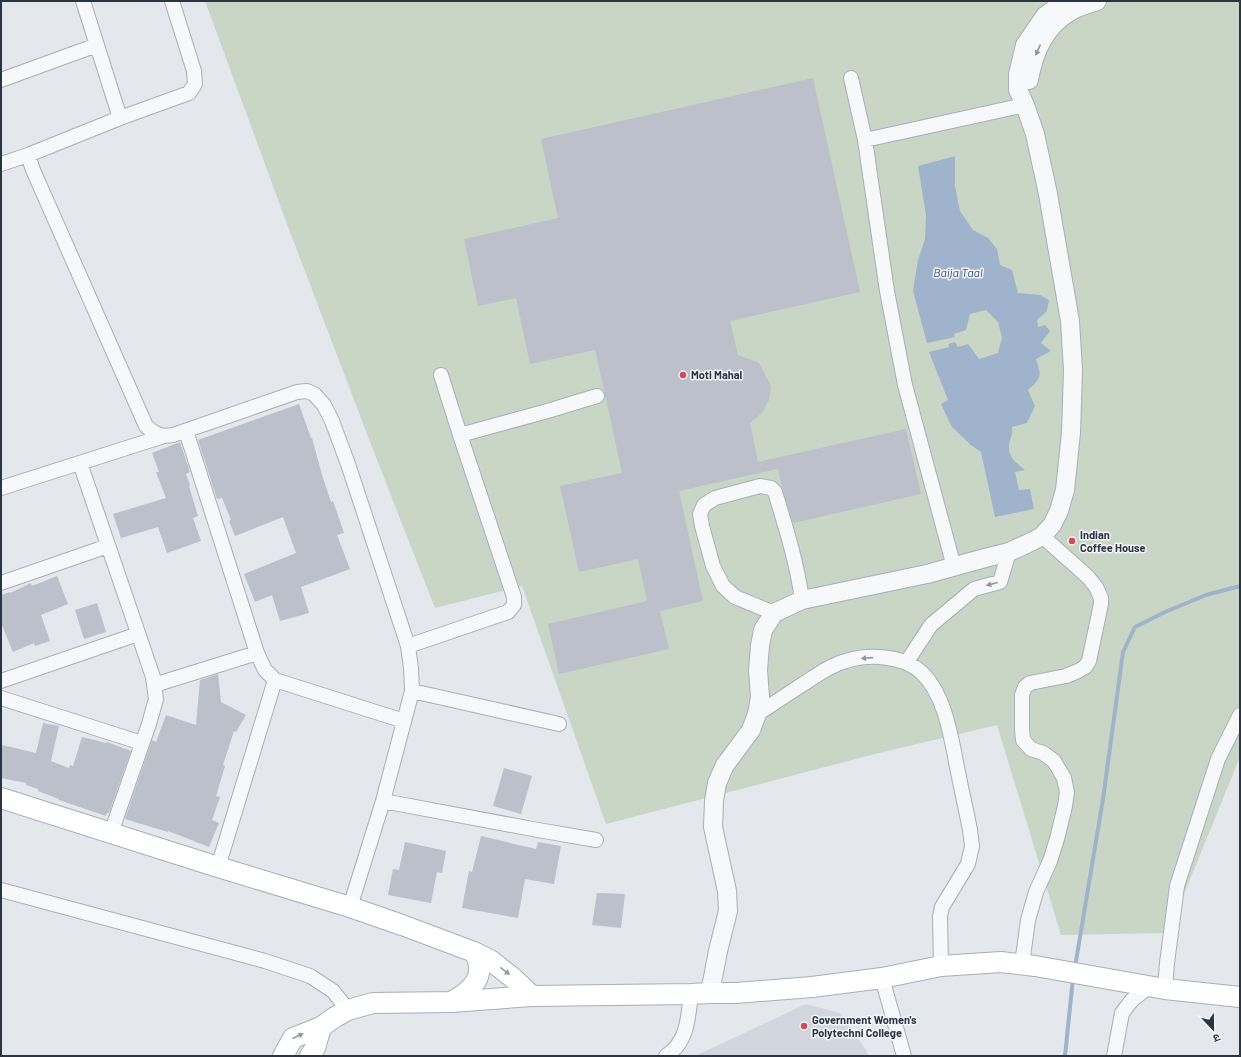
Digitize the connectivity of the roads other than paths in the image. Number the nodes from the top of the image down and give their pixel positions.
1 (83, 1) edge
2 (172, 1) edge
3 (1065, 1) edge
4 (1097, 1) edge
5 (97, 45) junction
6 (851, 78) dead end
7 (1, 80) edge
8 (1025, 105) junction
9 (120, 118) junction
10 (865, 140) junction
11 (28, 156) junction
12 (1, 164) edge
13 (441, 375) dead end
14 (597, 396) dead end
15 (186, 431) junction
16 (460, 435) junction
17 (161, 437) junction
18 (80, 463) junction
19 (1, 488) edge
20 (1042, 536) junction
21 (108, 546) junction
22 (1009, 552) junction
23 (954, 567) junction
24 (1, 583) edge
25 (802, 600) junction
26 (774, 613) junction
27 (138, 634) junction
28 (408, 646) junction
29 (257, 653) junction
30 (906, 663) junction
31 (275, 680) junction
32 (1, 681) edge
33 (154, 685) junction
34 (412, 691) junction
35 (1, 698) edge
36 (757, 714) junction
37 (1240, 714) edge
38 (404, 721) junction
39 (559, 724) dead end
40 (142, 743) junction
41 (1, 798) edge
42 (383, 801) junction
43 (111, 833) junction
44 (596, 840) dead end
45 (218, 867) junction
46 (1, 890) edge
47 (350, 907) junction
48 (474, 952) junction
49 (1028, 965) junction
50 (942, 966) junction
51 (882, 978) junction
52 (1152, 988) junction
53 (700, 993) junction
54 (532, 996) junction
55 (1240, 997) edge
56 (452, 1002) junction
57 (348, 1010) junction
58 (321, 1027) junction
59 (283, 1056) edge
60 (310, 1056) edge
61 (666, 1056) edge
62 (904, 1056) edge
63 (1114, 1056) edge

1 - 5 street
2 - 9 street
3 - 8 street
4 -> 8 street
5 - 7 street
5 - 9 street
6 - 10 street
8 - 10 street
8 - 20 street
9 - 11 street
10 - 23 street
11 - 12 street
11 - 17 street
13 - 16 street
14 - 16 street
15 - 17 street
15 - 28 street
15 - 29 street
16 - 28 street
17 - 18 street
18 - 19 street
18 - 21 street
20 - 22 street
20 - 49 street
21 - 24 street
21 - 27 street
22 - 23 street
22 -> 30 street
23 - 25 street
25 - 26 street
25 - 26 street
26 - 36 street
27 - 32 street
27 - 33 street
28 - 34 street
29 - 31 street
29 - 33 street
30 -> 36 street
30 - 50 street
31 - 38 street
31 - 45 street
33 - 40 street
34 - 38 street
34 - 39 street
35 - 40 street
36 - 53 street
37 - 52 street
38 - 42 street
40 - 43 street
41 - 43 main road
42 - 44 street
42 - 47 street
43 - 45 main road
45 - 47 main road
46 - 57 street
47 - 48 main road
48 -> 54 main road
48 - 56 main road
49 - 50 main road
49 - 52 main road
50 - 51 main road
51 - 53 main road
51 - 62 street
52 - 55 main road
52 - 63 street
53 - 54 main road
53 - 61 street
54 - 56 main road
56 - 57 main road
57 - 58 main road
59 -> 58 main road
58 - 60 main road

